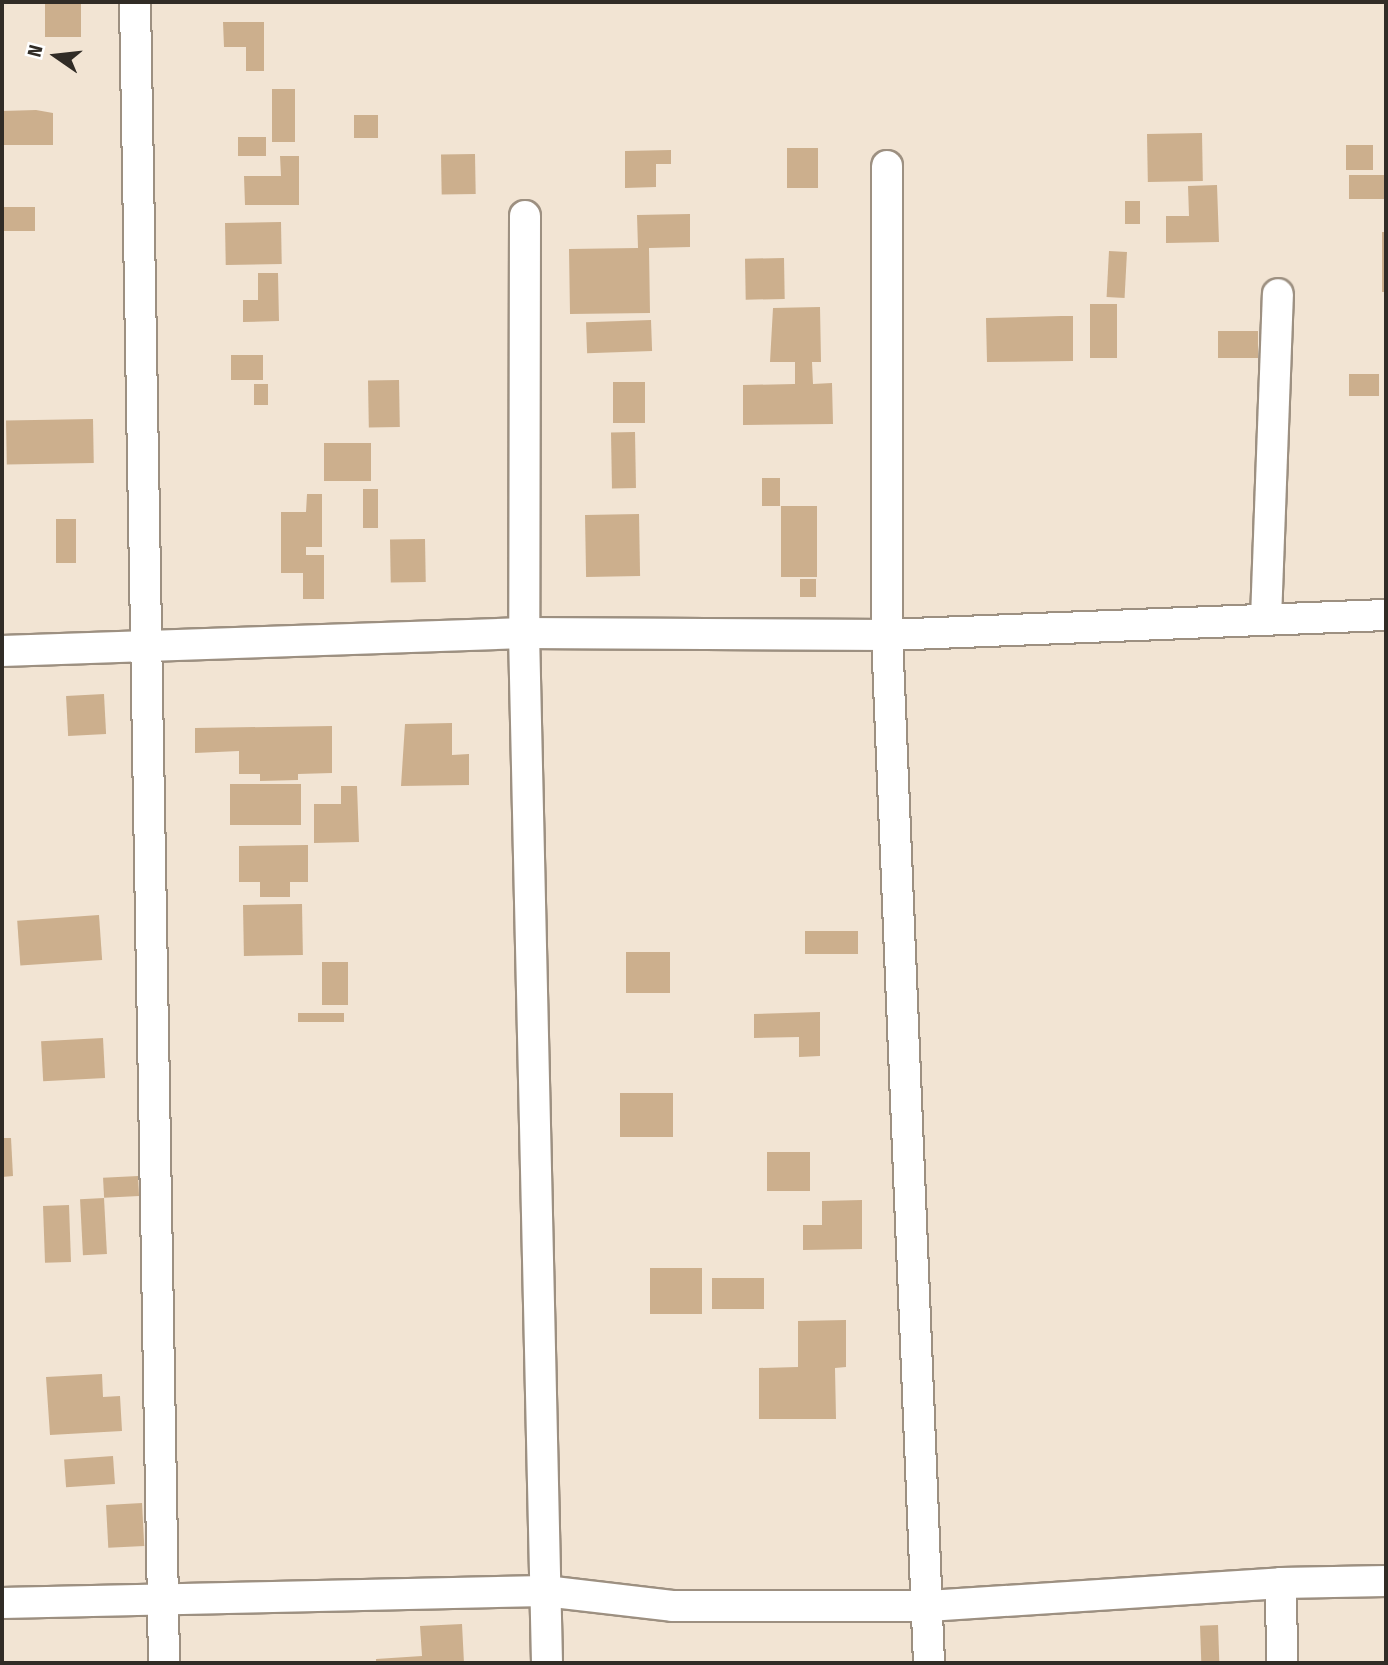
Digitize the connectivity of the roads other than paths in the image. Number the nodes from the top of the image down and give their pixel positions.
1 (135, 2) edge
2 (887, 166) dead end
3 (525, 216) dead end
4 (1278, 294) dead end
5 (1386, 615) edge
6 (1266, 620) junction
7 (524, 633) junction
8 (887, 635) junction
9 (146, 649) junction
10 (2, 652) edge
11 (1386, 1581) edge
12 (1281, 1583) junction
13 (545, 1591) junction
14 (163, 1599) junction
15 (2, 1603) edge
16 (928, 1606) junction
17 (164, 1663) edge
18 (547, 1663) edge
19 (929, 1663) edge
20 (1282, 1663) edge

1 - 9 street
2 - 8 street
3 - 7 street
4 - 6 street
5 - 6 street
6 - 8 street
7 - 8 street
7 - 9 street
7 - 13 street
8 - 16 street
9 - 10 street
9 - 14 street
11 - 12 street
12 - 16 street
12 - 20 street
13 - 14 street
13 - 16 street
13 - 18 street
14 - 15 street
14 - 17 street
16 - 19 street

